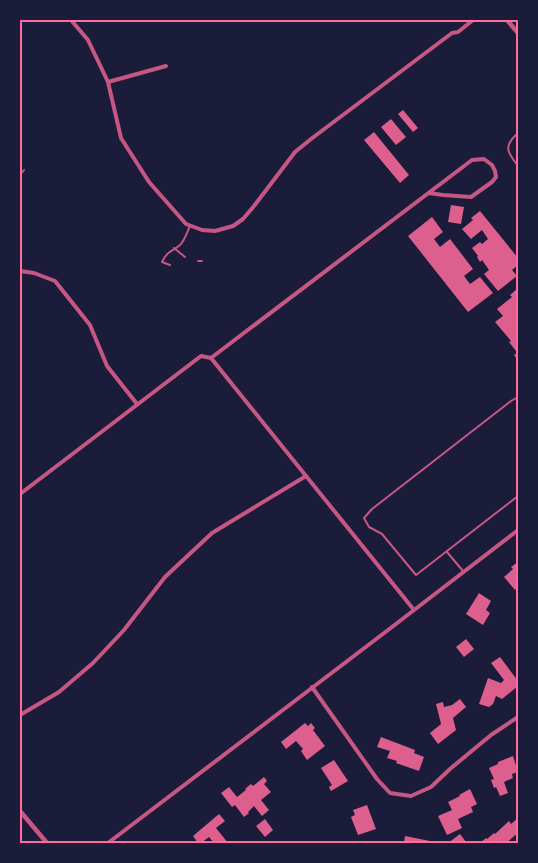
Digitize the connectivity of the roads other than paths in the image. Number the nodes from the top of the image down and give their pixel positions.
1 (71, 20) edge
2 (473, 20) edge
3 (507, 20) edge
4 (518, 33) edge
5 (166, 66) dead end
6 (108, 82) junction
7 (518, 133) edge
8 (518, 166) edge
9 (24, 170) dead end
10 (20, 175) edge
11 (429, 193) junction
12 (190, 226) junction
13 (174, 248) junction
14 (185, 257) dead end
15 (170, 265) dead end
16 (20, 272) edge
17 (515, 355) dead end
18 (211, 358) junction
19 (518, 359) edge
20 (518, 397) edge
21 (136, 404) junction
22 (306, 476) junction
23 (20, 494) edge
24 (518, 496) edge
25 (518, 530) edge
26 (447, 552) junction
27 (463, 572) junction
28 (414, 610) junction
29 (312, 687) junction
30 (20, 715) edge
31 (518, 717) edge
32 (20, 810) edge
33 (47, 843) edge
34 (108, 843) edge

1 - 6 street
2 - 12 street
3 - 4 street
5 - 6 street
6 - 12 street
7 - 8 lane
9 - 10 lane
11 - 11 street
11 - 18 street
12 - 13 lane
13 - 14 lane
13 - 15 lane
16 - 21 street
17 - 19 lane
18 - 21 street
18 - 22 street
20 - 26 lane
21 - 23 street
22 - 28 street
22 - 30 street
24 - 26 lane
25 - 27 street
26 - 27 lane
27 - 28 street
28 - 29 street
29 - 31 street
29 - 34 street
32 - 33 street

